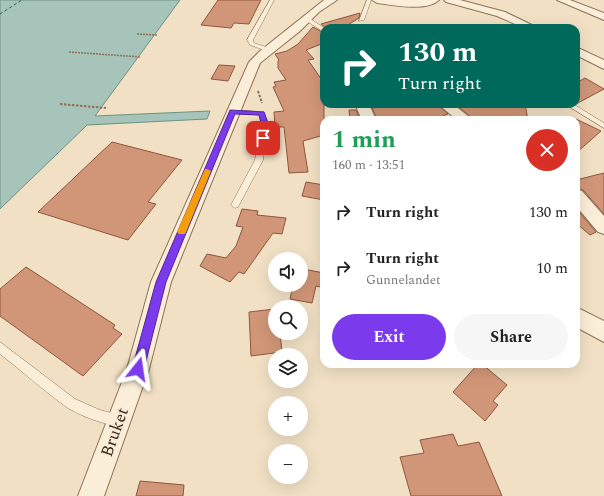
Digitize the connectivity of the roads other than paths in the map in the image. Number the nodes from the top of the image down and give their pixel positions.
1 (272, 0) edge
2 (332, 0) edge
3 (369, 0) edge
4 (377, 0) edge
5 (434, 0) edge
6 (449, 0) edge
7 (562, 0) edge
8 (604, 17) edge
9 (307, 19) junction
10 (362, 20) dead end
11 (523, 24) edge
12 (320, 27) edge
13 (268, 49) junction
14 (597, 49) dead end
15 (580, 52) edge
16 (604, 65) edge
17 (450, 108) edge
18 (575, 108) edge
19 (232, 112) junction
20 (461, 116) edge
21 (604, 126) edge
22 (580, 200) edge
23 (235, 205) dead end
24 (604, 227) edge
25 (580, 318) edge
26 (604, 332) edge
27 (0, 347) edge
28 (119, 420) junction
29 (91, 496) edge

1 - 13 lane
2 - 9 street, Bruket
3 - 10 lane
4 - 5 street
6 - 11 street
7 - 8 street
9 - 12 lane
9 - 13 street, Bruket
13 - 19 street, Bruket
14 - 15 street
15 - 16 street
17 - 20 street
18 - 21 lane
19 - 23 lane
19 - 28 street, Bruket
22 - 24 street
25 - 26 street
27 - 28 lane
28 - 29 street, Bruket

